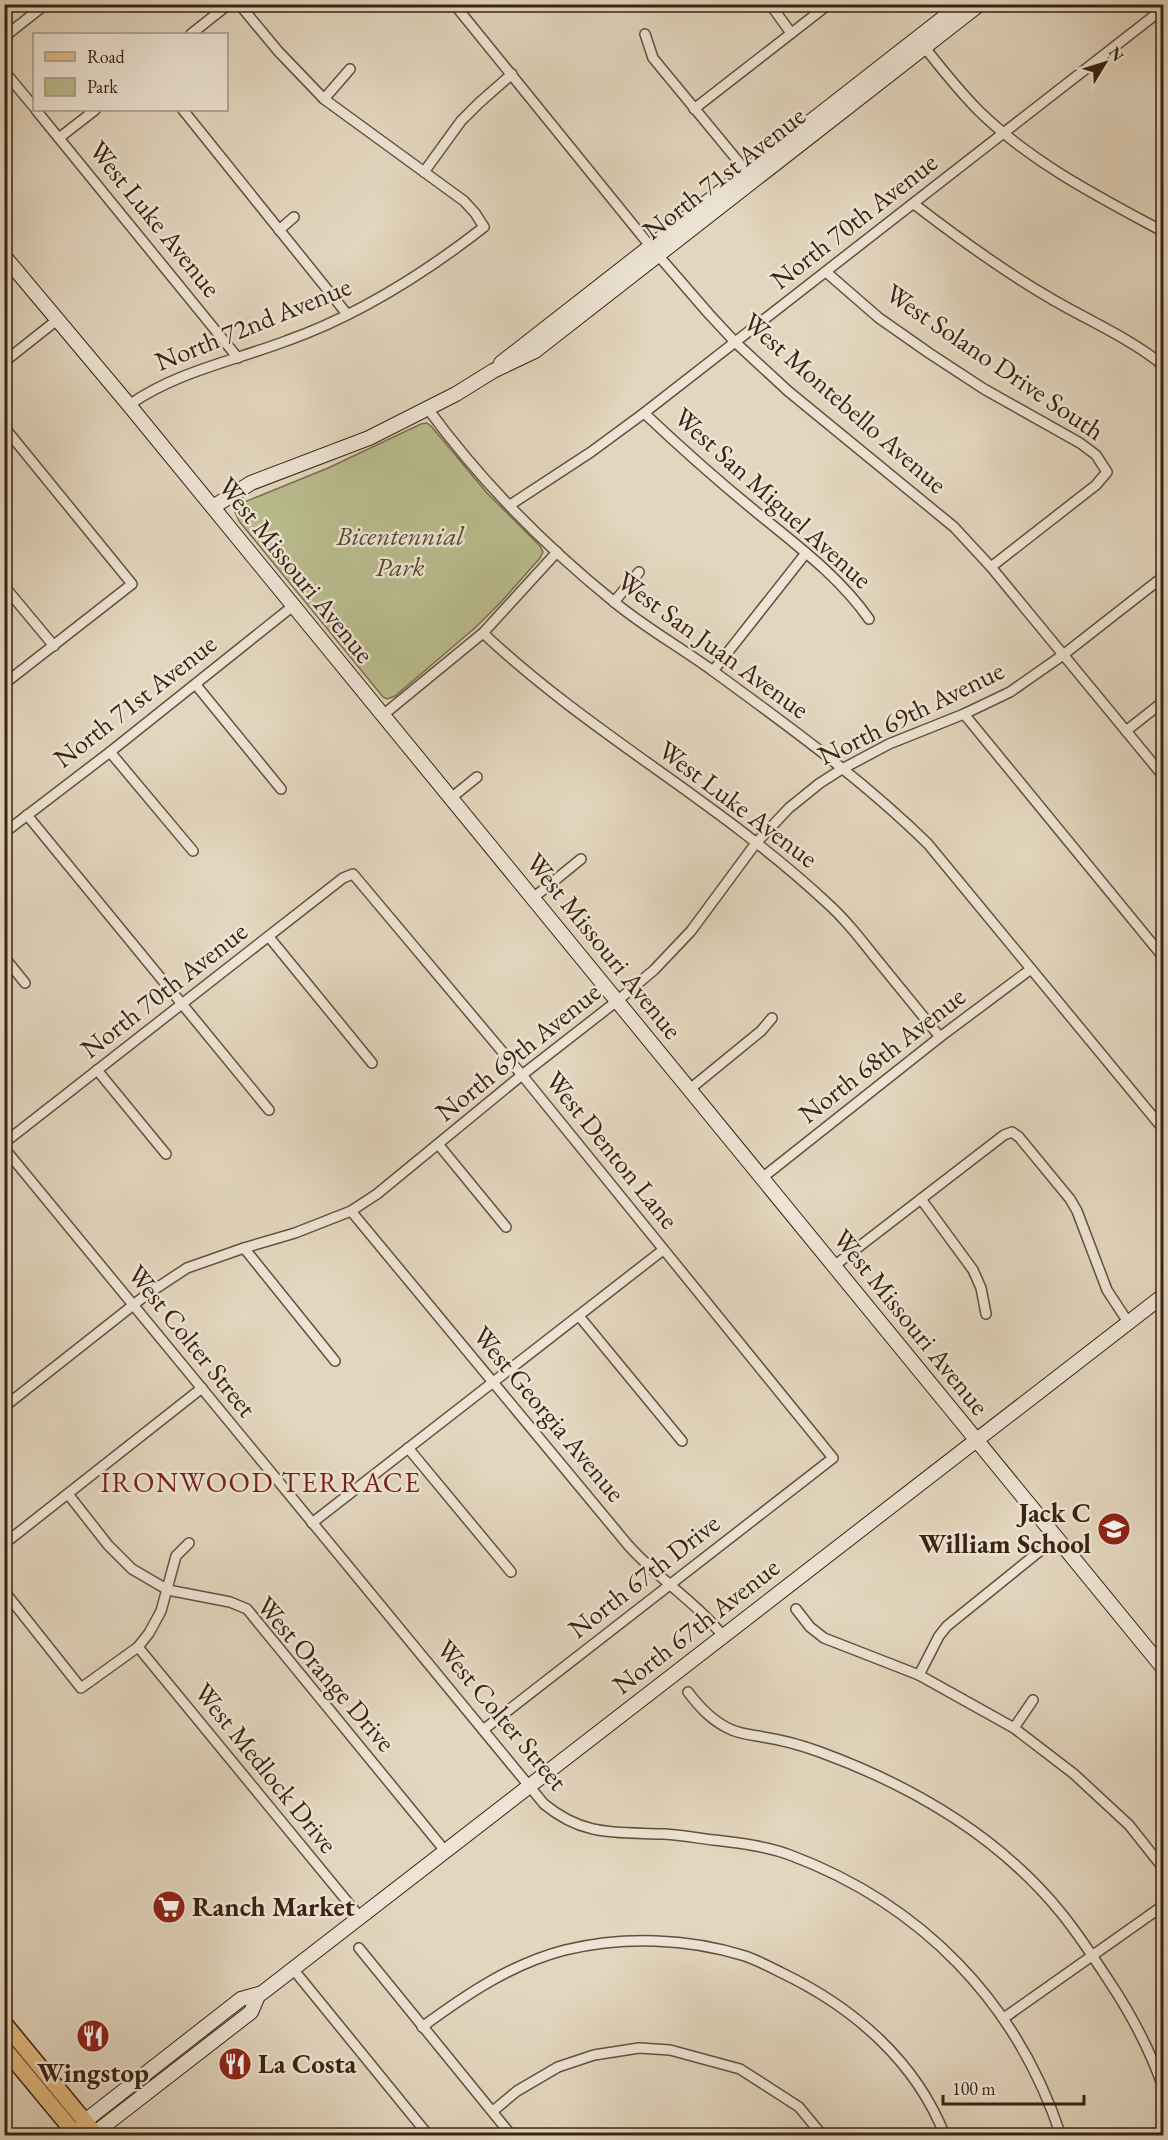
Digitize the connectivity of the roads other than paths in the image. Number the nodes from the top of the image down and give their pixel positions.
1 (46, 4) edge
2 (229, 4) edge
3 (239, 4) edge
4 (454, 4) edge
5 (770, 4) edge
6 (829, 4) edge
7 (961, 4) edge
8 (980, 4) edge
9 (1163, 7) edge
10 (192, 33) edge
11 (791, 33) junction
12 (645, 34) dead end
13 (4, 37) edge
14 (921, 43) junction
15 (350, 69) dead end
16 (4, 70) edge
17 (512, 74) junction
18 (324, 99) junction
19 (33, 106) edge
20 (694, 109) junction
21 (37, 111) edge
22 (94, 111) edge
23 (184, 111) edge
24 (1005, 132) junction
25 (59, 138) junction
26 (424, 172) junction
27 (750, 176) junction
28 (914, 204) junction
29 (294, 217) dead end
30 (279, 230) junction
31 (1164, 232) edge
32 (655, 251) junction
33 (4, 256) edge
34 (826, 272) junction
35 (347, 314) junction
36 (57, 320) junction
37 (735, 342) junction
38 (238, 358) junction
39 (4, 362) edge
40 (1164, 366) edge
41 (129, 405) junction
42 (428, 409) junction
43 (644, 413) junction
44 (4, 427) edge
45 (510, 505) junction
46 (213, 507) junction
47 (557, 552) junction
48 (806, 553) junction
49 (992, 567) junction
50 (639, 572) dead end
51 (1164, 576) edge
52 (4, 586) edge
53 (614, 602) junction
54 (293, 606) junction
55 (869, 619) dead end
56 (483, 633) junction
57 (54, 646) junction
58 (1063, 655) junction
59 (713, 671) junction
60 (4, 684) edge
61 (196, 685) junction
62 (1164, 701) edge
63 (964, 714) junction
64 (383, 715) junction
65 (1126, 731) junction
66 (111, 752) junction
67 (842, 769) junction
68 (477, 777) dead end
69 (1164, 777) edge
70 (281, 789) dead end
71 (451, 798) junction
72 (27, 816) junction
73 (4, 833) edge
74 (756, 843) junction
75 (194, 851) dead end
76 (581, 859) dead end
77 (353, 874) joint
78 (533, 897) junction
79 (269, 938) junction
80 (4, 957) edge
81 (1164, 958) edge
82 (1031, 969) junction
83 (25, 983) dead end
84 (618, 1001) junction
85 (182, 1003) junction
86 (772, 1018) dead end
87 (940, 1037) junction
88 (372, 1063) dead end
89 (97, 1070) junction
90 (522, 1076) junction
91 (690, 1089) junction
92 (269, 1110) dead end
93 (1163, 1130) edge
94 (4, 1143) edge
95 (438, 1144) junction
96 (4, 1148) edge
97 (166, 1154) dead end
98 (762, 1178) junction
99 (921, 1199) junction
100 (351, 1210) junction
101 (506, 1227) dead end
102 (244, 1248) junction
103 (663, 1250) junction
104 (834, 1266) junction
105 (1164, 1295) edge
106 (134, 1305) junction
107 (986, 1314) dead end
108 (579, 1316) junction
109 (1128, 1322) junction
110 (335, 1361) dead end
111 (494, 1382) junction
112 (202, 1388) junction
113 (4, 1407) edge
114 (976, 1440) junction
115 (682, 1441) dead end
116 (408, 1448) junction
117 (833, 1458) joint
118 (68, 1494) junction
119 (312, 1523) junction
120 (1056, 1538) junction
121 (189, 1543) dead end
122 (4, 1544) edge
123 (511, 1572) dead end
124 (670, 1584) junction
125 (168, 1590) junction
126 (4, 1591) edge
127 (796, 1609) dead end
128 (723, 1636) junction
129 (138, 1647) junction
130 (1164, 1669) edge
131 (919, 1675) junction
132 (688, 1692) dead end
133 (1033, 1700) dead end
134 (1014, 1728) junction
135 (483, 1730) junction
136 (530, 1786) junction
137 (446, 1851) junction
138 (1164, 1869) edge
139 (1164, 1905) edge
140 (360, 1917) junction
141 (359, 1948) dead end
142 (1094, 1956) junction
143 (293, 1969) junction
144 (1004, 2018) junction
145 (4, 2024) edge
146 (422, 2027) junction
147 (4, 2048) edge
148 (1164, 2090) edge
149 (493, 2111) junction
150 (90, 2131) edge
151 (78, 2136) edge
152 (429, 2136) edge
153 (512, 2136) edge
154 (823, 2136) edge
155 (945, 2136) edge
156 (1061, 2136) edge

1 - 13 street
2 - 10 street
3 - 18 street
4 - 17 street, West Montebello Avenue
5 - 11 street
6 - 11 street
7 - 14 street, North 71st Avenue
8 - 14 street, North 71st Avenue
9 - 24 street, North 70th Avenue
11 - 20 street
12 - 20 street
14 - 24 street
14 - 27 street, North 71st Avenue
15 - 18 street
16 - 19 street, West Luke Avenue
17 - 26 street
17 - 32 street, West Montebello Avenue
18 - 26 street
20 - 27 street
21 - 25 street, West Luke Avenue
22 - 25 street
23 - 30 street
24 - 28 street, North 70th Avenue
24 - 31 street
25 - 38 street, West Luke Avenue
26 - 35 street, North 72nd Avenue
27 - 32 street, North 71st Avenue
28 - 34 street, North 70th Avenue
28 - 40 street
29 - 30 street
30 - 35 street
32 - 37 street, West Montebello Avenue
32 - 42 street, North 71st Avenue
33 - 36 street, West Missouri Avenue
34 - 37 street, North 70th Avenue
34 - 49 street, West Solano Drive South
35 - 38 street, North 72nd Avenue
36 - 39 street
36 - 41 street, West Missouri Avenue
37 - 43 street, North 70th Avenue
37 - 49 street, West Montebello Avenue
38 - 41 street, North 72nd Avenue
41 - 46 street, West Missouri Avenue
42 - 45 street, West San Juan Avenue
42 - 46 street, North 71st Avenue
43 - 45 street, North 70th Avenue
43 - 48 street, West San Miguel Avenue
44 - 57 street
45 - 47 street, West San Juan Avenue
46 - 54 street, West Missouri Avenue
47 - 53 street, West San Juan Avenue
47 - 56 street
48 - 55 street, West San Miguel Avenue
48 - 59 street
49 - 58 street, West Montebello Avenue
50 - 53 street
51 - 58 street, North 69th Avenue
52 - 57 street
53 - 59 street, West San Juan Avenue
54 - 61 street, North 71st Avenue
54 - 64 street, West Missouri Avenue
56 - 64 street
56 - 74 street, West Luke Avenue
57 - 60 street
58 - 63 street, North 69th Avenue
58 - 65 street, West Montebello Avenue
59 - 67 street, West San Juan Avenue
61 - 66 street, North 71st Avenue
61 - 70 street
62 - 65 street
63 - 67 street, North 69th Avenue
63 - 81 street
64 - 71 street, West Missouri Avenue
65 - 69 street, West Montebello Avenue
66 - 72 street, North 71st Avenue
66 - 75 street
67 - 74 street, North 69th Avenue
67 - 82 street, West San Juan Avenue
68 - 71 street
71 - 78 street, West Missouri Avenue
72 - 73 street, North 71st Avenue
72 - 85 street
74 - 84 street, North 69th Avenue
74 - 87 street, West Luke Avenue
76 - 78 street
77 - 79 street, North 70th Avenue
77 - 90 street, West Denton Lane
78 - 84 street, West Missouri Avenue
79 - 85 street, North 70th Avenue
79 - 88 street
80 - 83 street
82 - 87 street, North 68th Avenue
82 - 93 street, West San Juan Avenue
84 - 90 street, North 69th Avenue
84 - 91 street, West Missouri Avenue
85 - 89 street, North 70th Avenue
85 - 92 street
86 - 91 street
87 - 98 street, North 68th Avenue
89 - 94 street, North 70th Avenue
89 - 97 street
90 - 95 street, North 69th Avenue
90 - 103 street, West Denton Lane
91 - 98 street, West Missouri Avenue
95 - 100 street, North 69th Avenue
95 - 101 street
96 - 106 street, West Colter Street
98 - 104 street, West Missouri Avenue
99 - 104 street
99 - 107 street
99 - 109 street
100 - 102 street, North 69th Avenue
100 - 111 street, West Georgia Avenue
102 - 106 street, North 69th Avenue
102 - 110 street
103 - 108 street
103 - 117 street, West Denton Lane
104 - 114 street, West Missouri Avenue
105 - 109 street, North 67th Avenue
106 - 112 street, West Colter Street
106 - 113 street, North 69th Avenue
108 - 111 street
108 - 115 street
109 - 114 street, North 67th Avenue
111 - 116 street
111 - 124 street, West Georgia Avenue
112 - 118 street
112 - 119 street, West Colter Street
114 - 120 street, West Missouri Avenue
114 - 128 street, North 67th Avenue
116 - 119 street
116 - 123 street
117 - 124 street, North 67th Drive
118 - 122 street
118 - 125 street, West Orange Drive
119 - 135 street, West Colter Street
120 - 130 street, West Missouri Avenue
120 - 131 street
121 - 125 street
124 - 128 street, West Georgia Avenue
124 - 135 street, North 67th Drive
125 - 129 street
125 - 137 street, West Orange Drive
126 - 129 street
127 - 131 street
128 - 136 street, North 67th Avenue
129 - 140 street, West Medlock Drive
131 - 134 street
132 - 142 street
133 - 134 street
134 - 138 street
135 - 136 street, West Colter Street
136 - 137 street, North 67th Avenue
136 - 144 street, West Colter Street
137 - 140 street, North 67th Avenue
139 - 142 street
140 - 143 street, North 67th Avenue
141 - 146 street
142 - 144 street
142 - 148 street
143 - 150 street, North 67th Avenue
143 - 152 street
144 - 156 street, West Colter Street
145 - 150 main road
146 - 149 street
146 - 155 street
147 - 151 main road
149 - 153 street
149 - 154 street
150 - 151 street, North 67th Avenue

